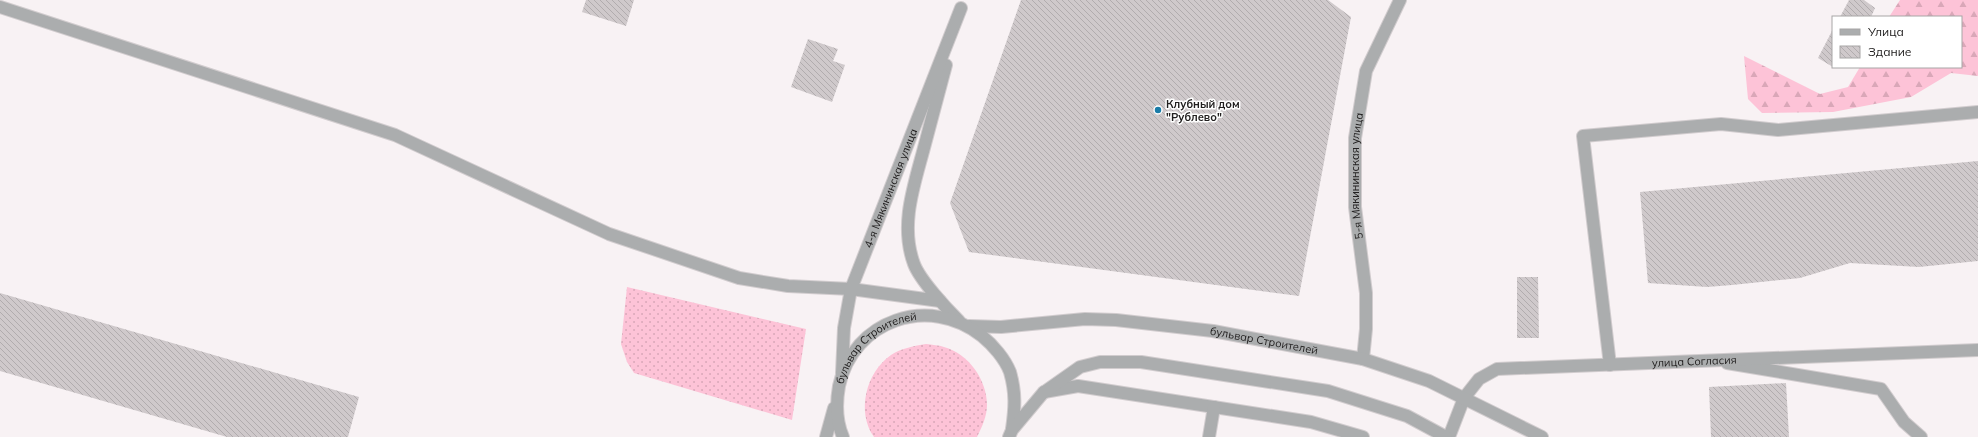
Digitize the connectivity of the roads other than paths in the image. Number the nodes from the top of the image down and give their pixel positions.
1 (1400, 0) edge
2 (962, 4) edge
3 (0, 8) edge
4 (1978, 112) edge
5 (851, 289) junction
6 (940, 301) junction
7 (964, 324) junction
8 (1978, 350) edge
9 (1363, 359) junction
10 (1720, 361) junction
11 (1610, 365) junction
12 (842, 373) junction
13 (1043, 393) junction
14 (1464, 398) junction
15 (836, 401) junction
16 (1214, 407) junction
17 (1011, 433) edge
18 (826, 437) edge
19 (843, 437) edge
20 (1209, 437) edge
21 (1363, 437) edge
22 (1446, 437) edge
23 (1449, 437) edge
24 (1542, 437) edge
25 (1921, 437) edge

1 - 9 street, 5-я Мякининская улица
2 - 5 street, 4-я Мякининская улица
2 - 6 street, 4-я Мякининская улица
3 - 5 street
4 - 11 street
5 - 6 street
5 - 12 street, 4-я Мякининская улица
6 - 7 street, 4-я Мякининская улица
7 - 9 street, бульвар Строителей
7 - 12 street, бульвар Строителей
7 - 17 street, бульвар Строителей
8 - 10 street, улица Согласия
9 - 14 street, бульвар Строителей
10 - 11 street, улица Согласия
10 - 25 street
11 - 14 street, улица Согласия
12 - 15 street, бульвар Строителей
13 - 16 street
13 - 17 street, бульвар Строителей
13 - 22 street, бульвар Строителей
14 - 23 street, улица Согласия
14 - 24 street, бульвар Строителей
15 - 18 street
15 - 19 street, бульвар Строителей
16 - 20 street
16 - 21 street

